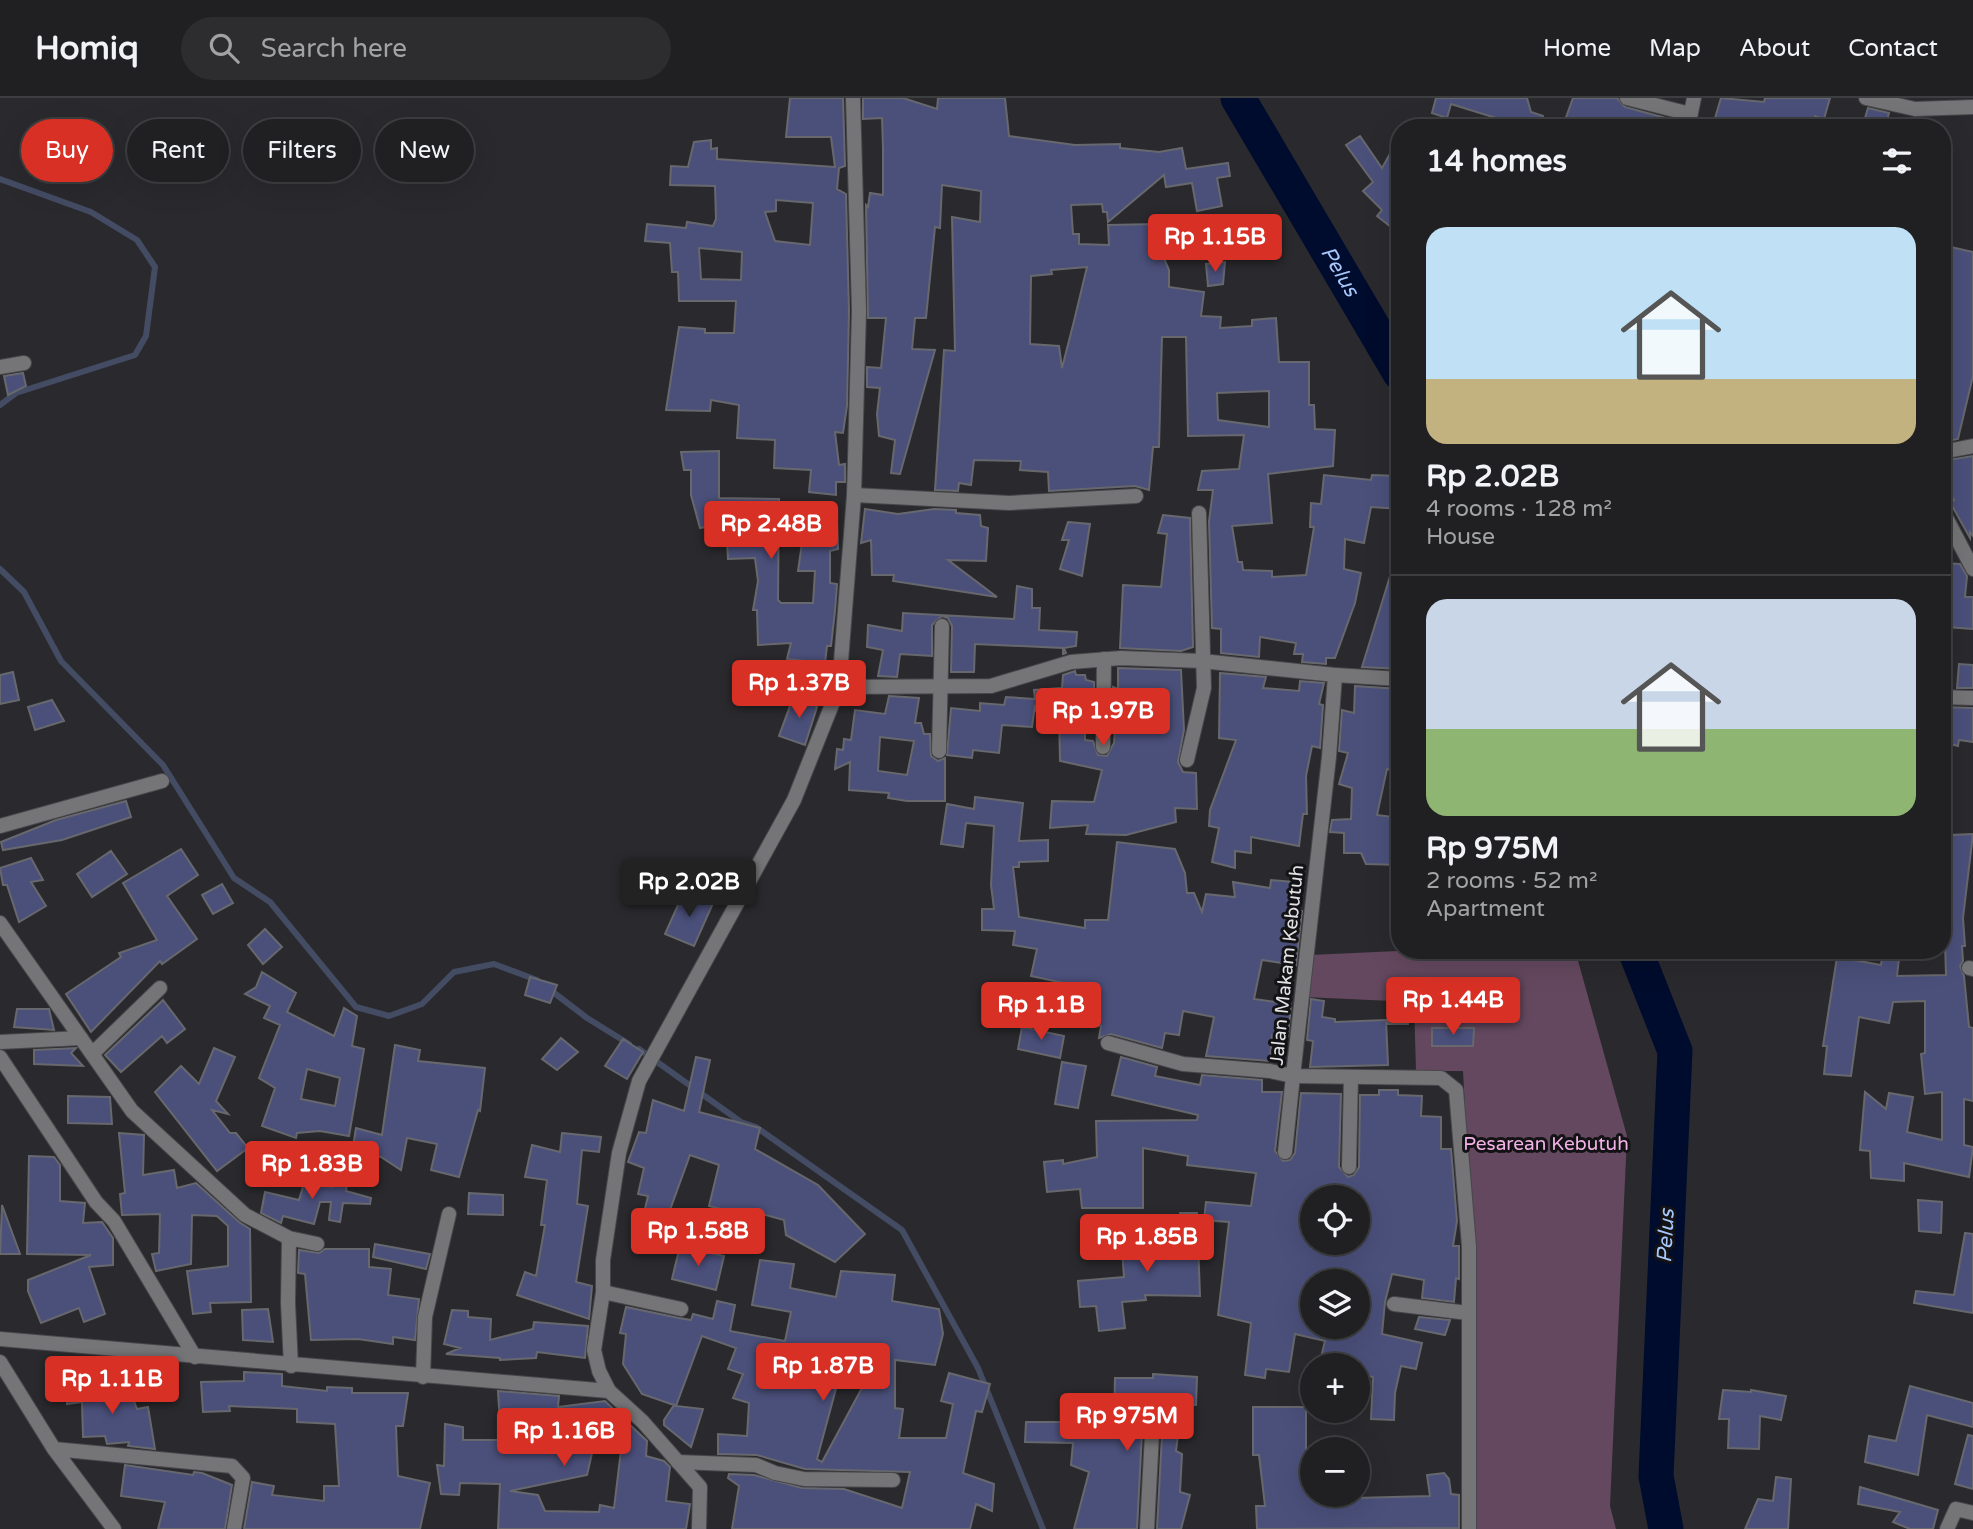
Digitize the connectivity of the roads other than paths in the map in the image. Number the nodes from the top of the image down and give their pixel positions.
1 (853, 98) edge
2 (1627, 98) edge
3 (1694, 98) edge
4 (1866, 98) edge
5 (1973, 107) edge
6 (1684, 119) edge
7 (1689, 119) edge
8 (24, 363) dead end
9 (0, 367) edge
10 (1973, 446) edge
11 (1951, 450) edge
12 (855, 495) junction
13 (1136, 496) dead end
14 (1199, 513) dead end
15 (1951, 527) edge
16 (1973, 569) edge
17 (942, 626) dead end
18 (1104, 660) junction
19 (1202, 661) junction
20 (1335, 675) junction
21 (1391, 678) edge
22 (839, 687) junction
23 (941, 688) junction
24 (1951, 697) edge
25 (1973, 698) edge
26 (1103, 747) dead end
27 (939, 751) dead end
28 (1187, 760) dead end
29 (162, 781) dead end
30 (0, 826) edge
31 (0, 923) edge
32 (160, 988) dead end
33 (81, 1038) junction
34 (0, 1042) edge
35 (1108, 1043) dead end
36 (92, 1055) junction
37 (0, 1056) edge
38 (1293, 1076) junction
39 (1351, 1077) junction
40 (1286, 1153) dead end
41 (1349, 1167) dead end
42 (449, 1214) dead end
43 (289, 1238) junction
44 (317, 1244) dead end
45 (603, 1293) junction
46 (1394, 1304) dead end
47 (681, 1309) dead end
48 (1468, 1313) junction
49 (0, 1339) edge
50 (195, 1357) junction
51 (0, 1362) edge
52 (291, 1366) junction
53 (423, 1377) junction
54 (609, 1391) junction
55 (1153, 1415) dead end
56 (54, 1449) junction
57 (678, 1462) junction
58 (893, 1480) dead end
59 (1973, 1513) edge
60 (114, 1529) edge
61 (234, 1529) edge
62 (699, 1529) edge
63 (1147, 1529) edge
64 (1469, 1529) edge
65 (1947, 1529) edge

1 - 12 street
2 - 6 street
3 - 7 street
4 - 5 street
8 - 9 street
10 - 11 street
12 - 13 street
12 - 22 street
14 - 19 street
15 - 16 street
17 - 23 street
18 - 19 street
18 - 23 street
18 - 26 street
19 - 20 street
19 - 28 street
20 - 21 street
20 - 38 street, Jalan Makam Kebutuh
22 - 23 street
22 - 45 street
23 - 27 street
24 - 25 street
29 - 30 street
31 - 33 street
32 - 36 street
33 - 34 street
33 - 36 street
35 - 38 street
36 - 43 street
37 - 50 street
38 - 39 street, Jalan Makam Kebutuh
38 - 40 street
39 - 41 street
39 - 48 street, Jalan Makam Kebutuh
42 - 53 street
43 - 44 street
43 - 52 street
45 - 47 street
45 - 54 street
46 - 48 street
48 - 64 street, Jalan Makam Kebutuh
49 - 50 street
50 - 52 street
51 - 56 street
52 - 53 street
53 - 54 street
54 - 57 street
55 - 63 street
56 - 60 street
56 - 61 street
57 - 58 street
57 - 62 street
59 - 65 street

